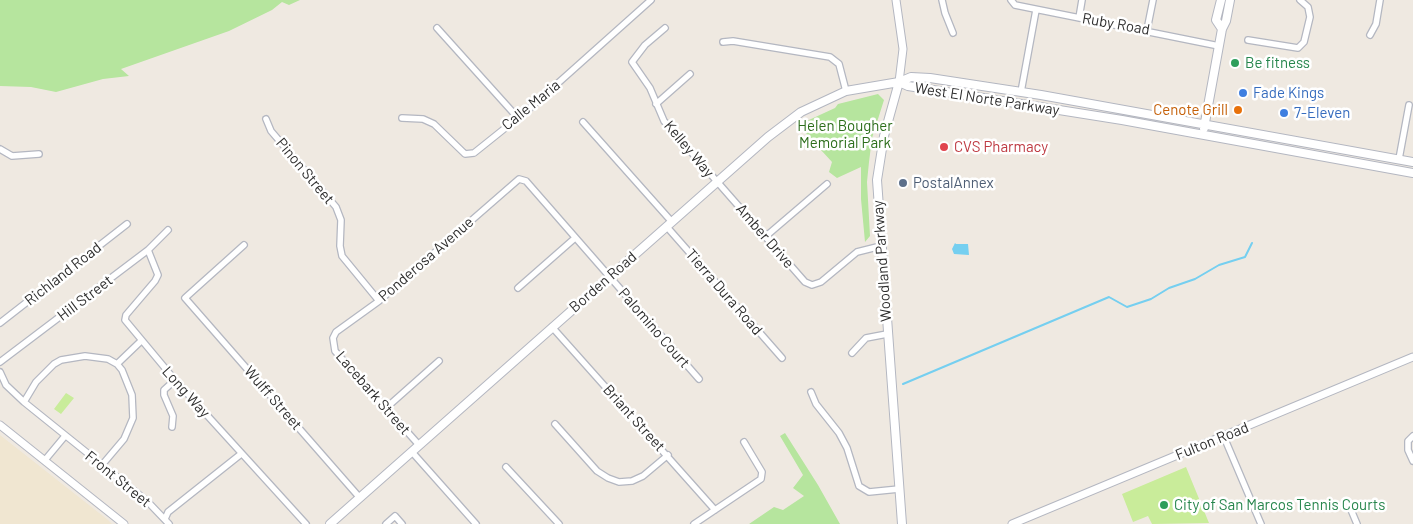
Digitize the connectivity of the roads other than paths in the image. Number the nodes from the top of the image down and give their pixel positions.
1 (651, 0) edge
2 (896, 0) edge
3 (942, 0) edge
4 (1082, 0) edge
5 (1152, 0) edge
6 (1221, 0) edge
7 (1230, 0) edge
8 (1300, 0) edge
9 (1380, 0) edge
10 (1012, 2) edge
11 (1036, 10) junction
12 (1079, 18) junction
13 (436, 28) dead end
14 (665, 28) dead end
15 (1222, 29) junction
16 (1147, 30) junction
17 (953, 33) dead end
18 (1370, 35) dead end
19 (1248, 40) dead end
20 (723, 42) dead end
21 (1219, 46) junction
22 (690, 74) dead end
23 (899, 82) junction
24 (846, 91) junction
25 (1021, 92) junction
26 (656, 104) junction
27 (1409, 105) dead end
28 (402, 118) dead end
29 (518, 118) junction
30 (266, 119) dead end
31 (583, 122) dead end
32 (1205, 125) junction
33 (1203, 135) junction
34 (0, 149) edge
35 (39, 154) dead end
36 (1399, 159) junction
37 (1413, 162) edge
38 (1413, 173) edge
39 (519, 179) joint
40 (718, 183) junction
41 (827, 184) dead end
42 (127, 224) dead end
43 (669, 224) junction
44 (168, 230) dead end
45 (765, 237) junction
46 (575, 238) junction
47 (244, 245) dead end
48 (881, 246) junction
49 (148, 250) junction
50 (610, 277) junction
51 (518, 288) dead end
52 (379, 301) junction
53 (0, 323) edge
54 (552, 327) junction
55 (887, 334) junction
56 (333, 338) joint
57 (141, 341) junction
58 (852, 353) dead end
59 (1413, 357) edge
60 (782, 358) dead end
61 (438, 361) dead end
62 (0, 362) edge
63 (117, 364) junction
64 (0, 372) edge
65 (699, 379) dead end
66 (175, 380) junction
67 (811, 392) dead end
68 (24, 402) junction
69 (386, 408) junction
70 (555, 424) dead end
71 (0, 425) edge
72 (172, 427) dead end
73 (65, 436) junction
74 (1224, 436) junction
75 (1413, 436) edge
76 (744, 442) dead end
77 (419, 445) junction
78 (412, 452) junction
79 (241, 454) junction
80 (668, 455) junction
81 (45, 460) junction
82 (1413, 461) edge
83 (102, 465) junction
84 (506, 467) dead end
85 (899, 489) junction
86 (360, 498) junction
87 (1349, 505) dead end
88 (715, 510) junction
89 (167, 522) edge
90 (124, 524) edge
91 (306, 524) edge
92 (330, 524) edge
93 (386, 524) edge
94 (402, 524) edge
95 (476, 524) edge
96 (558, 524) edge
97 (694, 524) edge
98 (902, 524) edge
99 (1012, 524) edge
100 (1261, 524) edge
101 (1356, 524) edge

1 - 29 street, Calle Maria
2 - 23 street, Woodland Parkway
3 - 17 street
4 - 12 street
5 - 16 street
6 - 15 main road
7 - 15 main road
8 - 19 street
9 - 18 street
10 - 11 street, Ruby Road
11 - 12 street, Ruby Road
11 - 25 street
12 - 16 street, Ruby Road
13 - 29 street
14 - 26 street, Kelley Way
15 - 21 main road
16 - 21 street, Ruby Road
20 - 24 street
21 - 32 main road
22 - 26 street
23 - 24 main road, Borden Road
23 - 25 main road, West El Norte Parkway
23 - 33 main road, West El Norte Parkway
23 - 48 main road, Woodland Parkway
24 - 40 main road, Borden Road
25 - 32 main road, West El Norte Parkway
26 - 40 street, Kelley Way
27 - 36 street
28 - 29 street, Calle Maria
30 - 52 street, Pinon Street
31 - 43 street, Tierra Dura Road
32 - 33 main road
32 - 36 main road, West El Norte Parkway
33 - 38 main road, West El Norte Parkway
34 - 35 street
36 - 37 main road, West El Norte Parkway
39 - 46 street, Palomino Court
39 - 52 street, Ponderosa Avenue
40 - 43 main road, Borden Road
40 - 45 street, Amber Drive
41 - 45 street
42 - 53 street, Richland Road
43 - 50 main road, Borden Road
43 - 60 street, Tierra Dura Road
44 - 49 street, Hill Street
45 - 48 street, Amber Drive
46 - 50 street, Palomino Court
46 - 51 street
47 - 86 street, Wulff Street
48 - 55 main road, Woodland Parkway
49 - 57 street, Long Way
49 - 62 street, Hill Street
50 - 54 main road, Borden Road
50 - 65 street, Palomino Court
52 - 56 street, Ponderosa Avenue
54 - 77 main road, Borden Road
54 - 80 street, Briant Street
55 - 58 street
55 - 85 main road, Woodland Parkway
56 - 69 street, Lacebark Street
57 - 63 street
57 - 66 street, Long Way
59 - 74 street, Fulton Road
61 - 69 street
63 - 68 street
63 - 83 street
64 - 68 street, Front Street
66 - 72 street
66 - 79 street, Long Way
67 - 85 street
68 - 73 street, Front Street
69 - 77 street, Lacebark Street
70 - 80 street
71 - 81 street
73 - 81 street
73 - 83 street, Front Street
74 - 99 street, Fulton Road
74 - 100 street
75 - 82 street
76 - 88 street
77 - 78 main road, Borden Road
78 - 86 main road, Borden Road
78 - 95 street, Lacebark Street
79 - 89 street
79 - 91 street, Long Way
80 - 88 street, Briant Street
81 - 90 street
83 - 89 street, Front Street
84 - 96 street
85 - 98 main road, Woodland Parkway
86 - 92 main road, Borden Road
87 - 101 street
88 - 97 street
93 - 94 street

